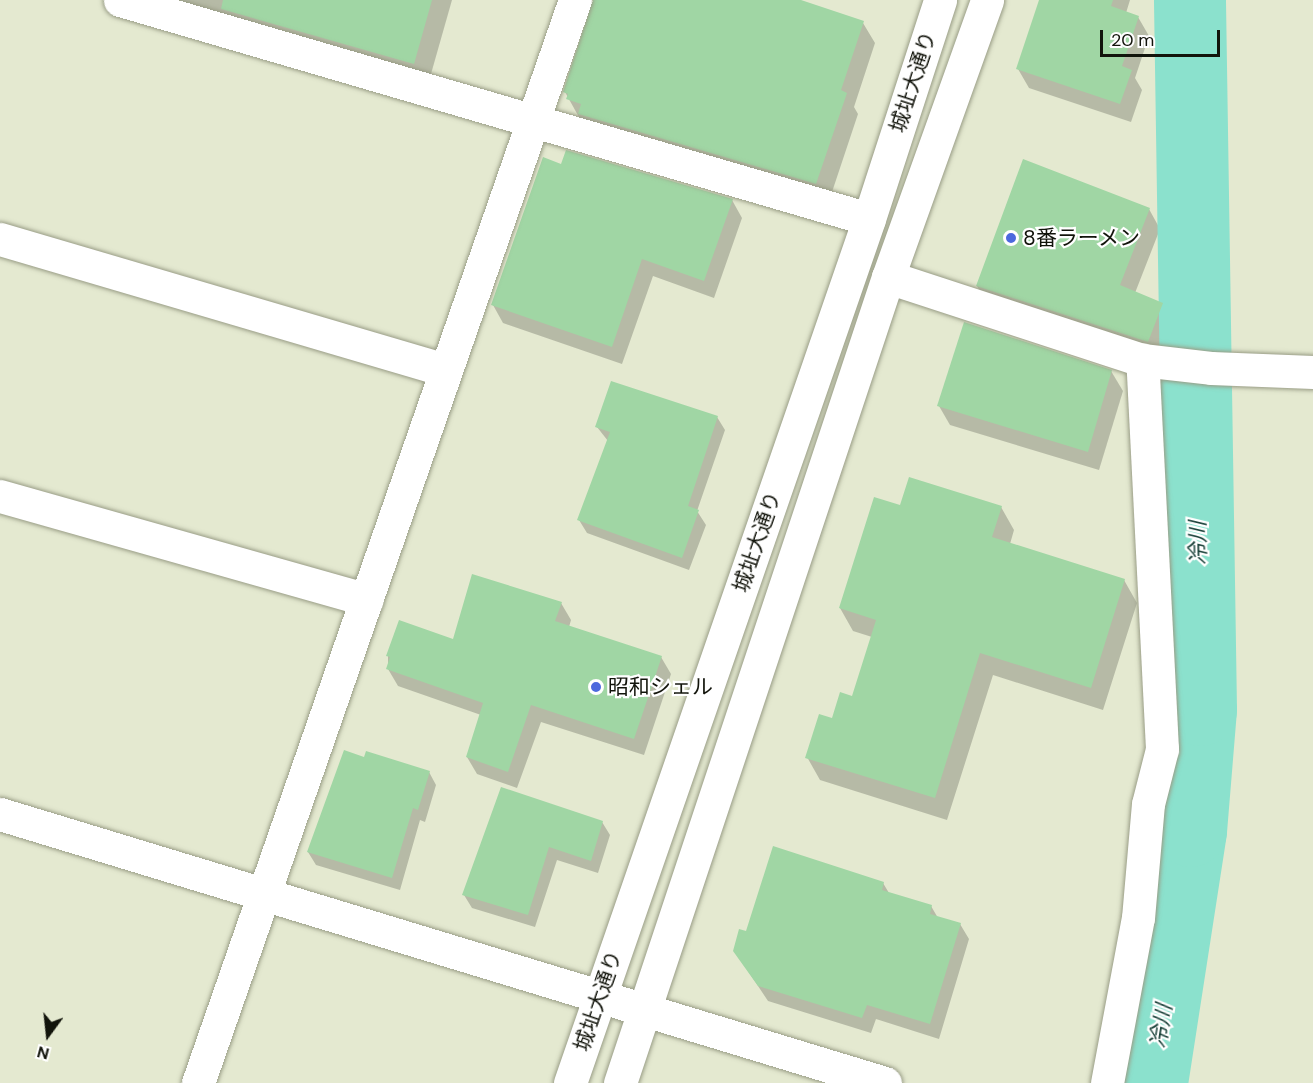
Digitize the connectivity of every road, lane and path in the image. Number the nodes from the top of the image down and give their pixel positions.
1 (120, 0) edge
2 (576, 0) edge
3 (940, 0) edge
4 (987, 0) edge
5 (534, 121) junction
6 (869, 219) junction
7 (0, 239) edge
8 (888, 277) junction
9 (1142, 360) junction
10 (445, 370) junction
11 (1313, 372) edge
12 (0, 496) edge
13 (368, 600) junction
14 (0, 814) edge
15 (265, 894) junction
16 (599, 996) junction
17 (645, 1009) junction
18 (198, 1083) edge
19 (570, 1083) edge
20 (620, 1083) edge
21 (885, 1083) edge
22 (1107, 1083) edge

1 - 5 main road
2 - 5 main road
3 - 6 main road, 城址大通り
4 - 8 main road, 城址大通り
5 - 6 main road
5 - 10 main road
6 - 16 main road, 城址大通り
7 - 10 main road
8 - 9 main road
8 - 17 main road, 城址大通り
9 - 11 main road
9 - 22 main road
10 - 13 main road
12 - 13 main road
13 - 15 main road
14 - 15 main road
15 - 16 main road
15 - 18 main road
16 - 17 main road
16 - 19 main road, 城址大通り
17 - 20 main road, 城址大通り
17 - 21 main road

